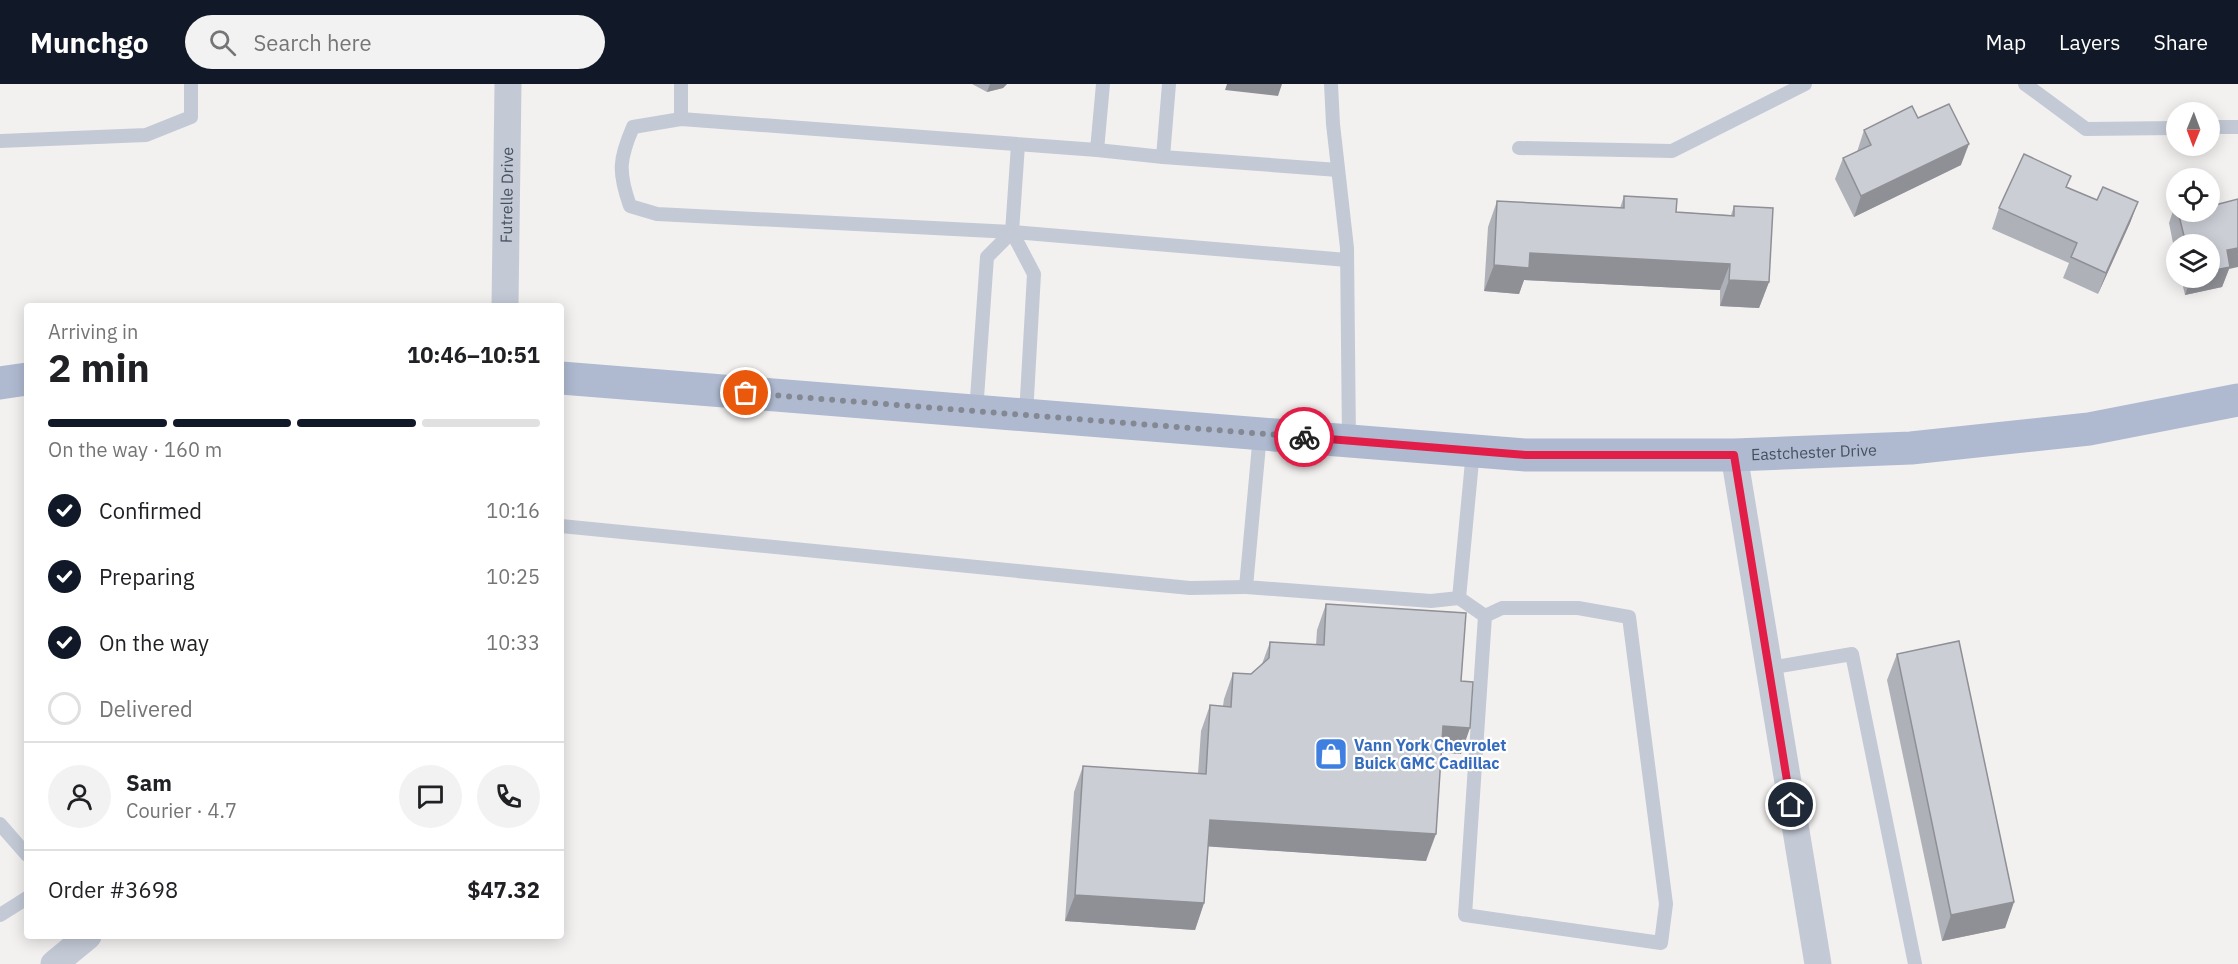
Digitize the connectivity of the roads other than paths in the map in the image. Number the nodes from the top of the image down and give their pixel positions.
1 (191, 84) edge
2 (508, 84) edge
3 (681, 84) edge
4 (1103, 84) edge
5 (1168, 84) edge
6 (1331, 84) edge
7 (1805, 84) edge
8 (2025, 84) edge
9 (681, 119) junction
10 (2238, 127) edge
11 (2166, 128) edge
12 (2220, 128) edge
13 (0, 141) edge
14 (1018, 145) junction
15 (1519, 148) dead end
16 (1097, 150) junction
17 (1163, 157) junction
18 (1338, 170) junction
19 (1012, 232) junction
20 (1347, 260) junction
21 (505, 303) edge
22 (564, 378) edge
23 (24, 380) edge
24 (0, 383) edge
25 (2238, 400) edge
26 (976, 412) junction
27 (1026, 415) junction
28 (1260, 434) junction
29 (1349, 441) junction
30 (1473, 451) junction
31 (1734, 455) junction
32 (564, 526) edge
33 (1246, 587) junction
34 (1459, 598) junction
35 (1485, 616) junction
36 (1769, 668) junction
37 (0, 824) edge
38 (24, 852) edge
39 (24, 900) edge
40 (0, 915) edge
41 (84, 939) edge
42 (54, 964) edge
43 (1818, 964) edge
44 (1915, 964) edge

1 - 13 lane
2 - 21 street, Futrelle Drive
3 - 9 lane
4 - 16 lane
5 - 17 lane
6 - 18 lane
7 - 15 lane
8 - 11 lane
9 - 14 lane
9 - 19 lane
10 - 12 lane
14 - 16 lane
14 - 19 lane
16 - 17 lane
17 - 18 lane
18 - 20 lane
19 - 20 lane
19 - 26 lane
19 - 27 lane
20 - 29 lane
22 - 26 main road, Eastchester Drive
23 - 24 main road
25 - 31 main road, Eastchester Drive
26 - 27 main road, Eastchester Drive
27 - 28 main road, Eastchester Drive
28 - 29 main road, Eastchester Drive
28 - 33 lane
29 - 30 main road, Eastchester Drive
30 - 31 main road, Eastchester Drive
30 - 34 lane
31 - 36 street
32 - 33 lane
33 - 34 lane
34 - 35 lane
35 - 35 lane
36 - 43 street
36 - 44 lane
37 - 38 lane
39 - 40 lane
41 - 42 street

